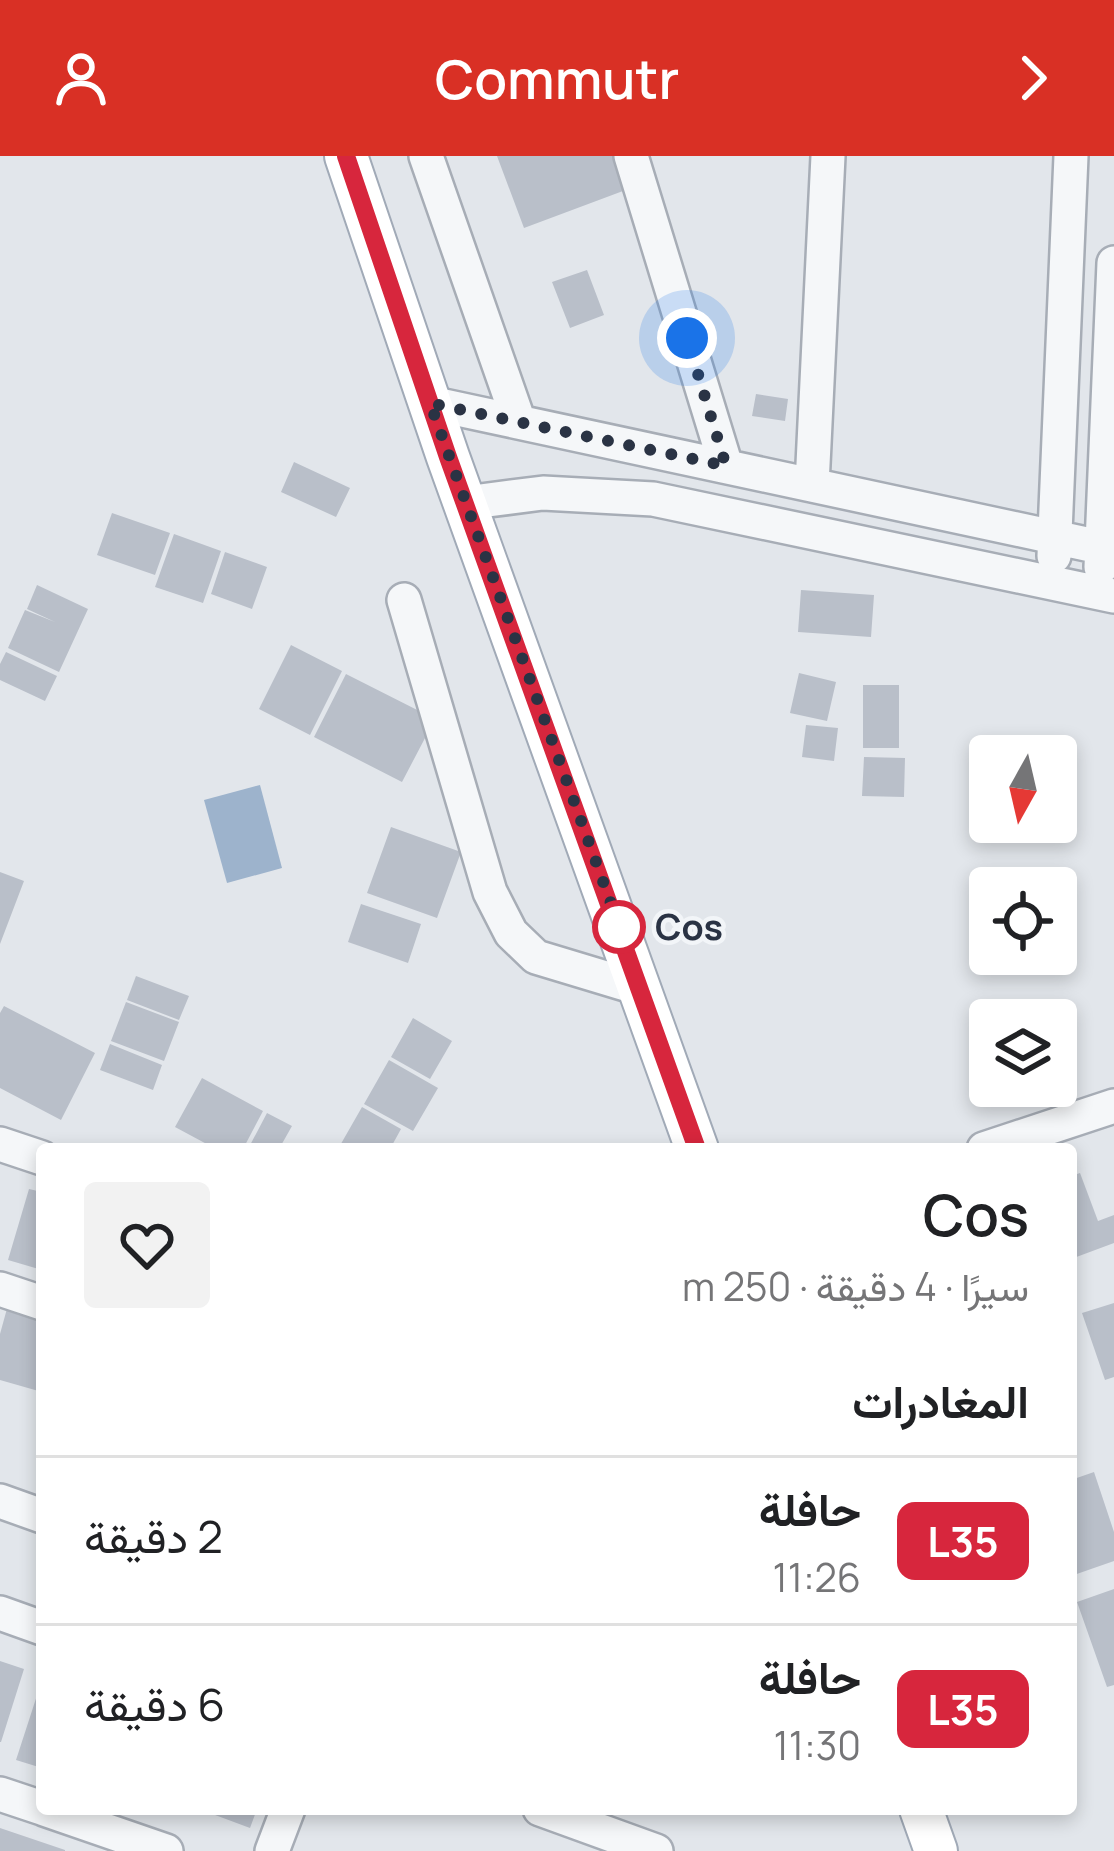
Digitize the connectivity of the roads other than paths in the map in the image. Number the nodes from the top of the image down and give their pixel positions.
1 (346, 156) edge
2 (426, 156) edge
3 (631, 156) edge
4 (828, 156) edge
5 (1071, 156) edge
6 (1114, 263) edge
7 (430, 403) junction
8 (519, 422) junction
9 (726, 466) junction
10 (812, 485) junction
11 (465, 503) junction
12 (1054, 537) junction
13 (1108, 549) edge
14 (1052, 583) junction
15 (1107, 595) edge
16 (404, 600) dead end
17 (642, 989) junction
18 (1114, 1106) edge
19 (695, 1143) edge
20 (1002, 1143) edge
21 (0, 1144) edge
22 (36, 1156) edge
23 (0, 1289) edge
24 (36, 1301) edge
25 (0, 1501) edge
26 (36, 1514) edge
27 (0, 1613) edge
28 (36, 1626) edge
29 (0, 1794) edge
30 (36, 1807) edge
31 (61, 1815) edge
32 (286, 1815) edge
33 (557, 1815) edge
34 (923, 1815) edge
35 (166, 1851) edge
36 (272, 1851) edge
37 (656, 1851) edge
38 (936, 1851) edge

1 - 7 main road
2 - 8 street
3 - 9 street
4 - 10 street
5 - 12 street
6 - 13 street
7 - 8 street
7 - 11 main road
8 - 9 street
9 - 10 street
10 - 12 street
11 - 14 street
11 - 17 main road
12 - 13 street
12 - 14 street
13 - 15 street
14 - 15 street
16 - 17 street
17 - 19 main road
18 - 20 street
21 - 22 street
23 - 24 street
25 - 26 street
27 - 28 street
29 - 30 street
31 - 35 street
32 - 36 street
33 - 37 street
34 - 38 main road

